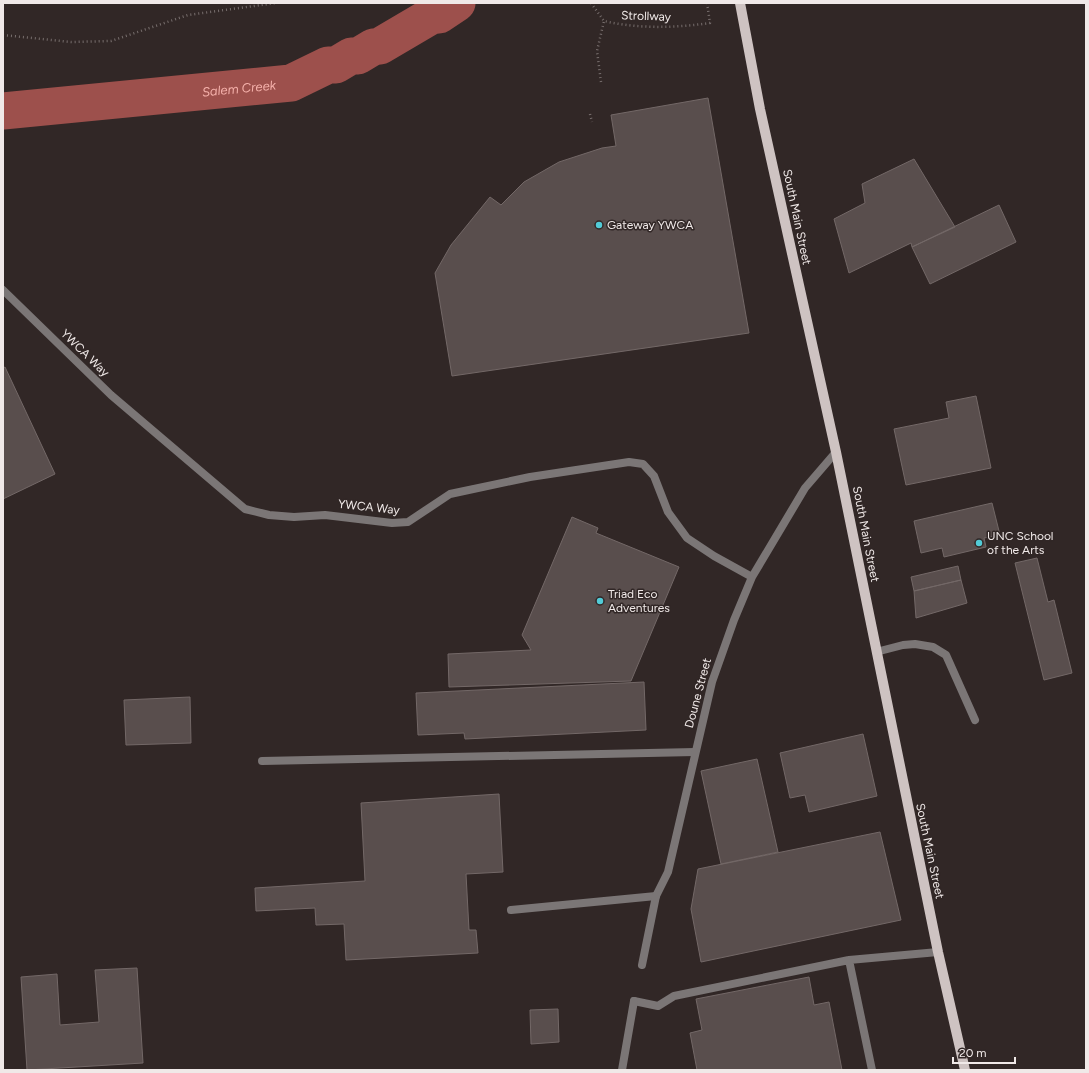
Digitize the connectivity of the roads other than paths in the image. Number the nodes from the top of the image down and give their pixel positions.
1 (740, 3) edge
2 (3, 290) edge
3 (836, 452) junction
4 (752, 577) junction
5 (876, 652) junction
6 (975, 720) dead end
7 (695, 752) junction
8 (262, 761) dead end
9 (656, 896) junction
10 (512, 910) dead end
11 (938, 952) junction
12 (849, 960) junction
13 (642, 965) dead end
14 (622, 1070) edge
15 (872, 1070) edge
16 (965, 1070) edge

1 - 3 main road, South Main Street
2 - 4 street, YWCA Way
3 - 4 street, Doune Street
3 - 5 main road, South Main Street
4 - 7 street, Doune Street
5 - 6 street
5 - 11 main road, South Main Street
7 - 8 street
7 - 9 street, Doune Street
9 - 10 street
9 - 13 street, Doune Street
11 - 12 street
11 - 16 main road, South Main Street
12 - 14 street
12 - 15 street

